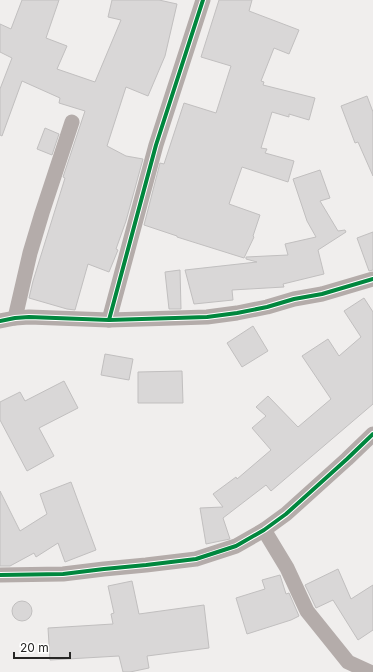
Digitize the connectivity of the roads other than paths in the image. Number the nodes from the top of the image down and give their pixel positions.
1 (203, 0) edge
2 (72, 122) dead end
3 (373, 279) edge
4 (15, 318) junction
5 (109, 320) junction
6 (0, 321) edge
7 (373, 434) edge
8 (264, 530) junction
9 (0, 575) edge
10 (370, 672) edge

1 - 5 street
2 - 4 street
3 - 5 street
4 - 5 street
4 - 6 street
7 - 8 street
8 - 9 street
8 - 10 street

